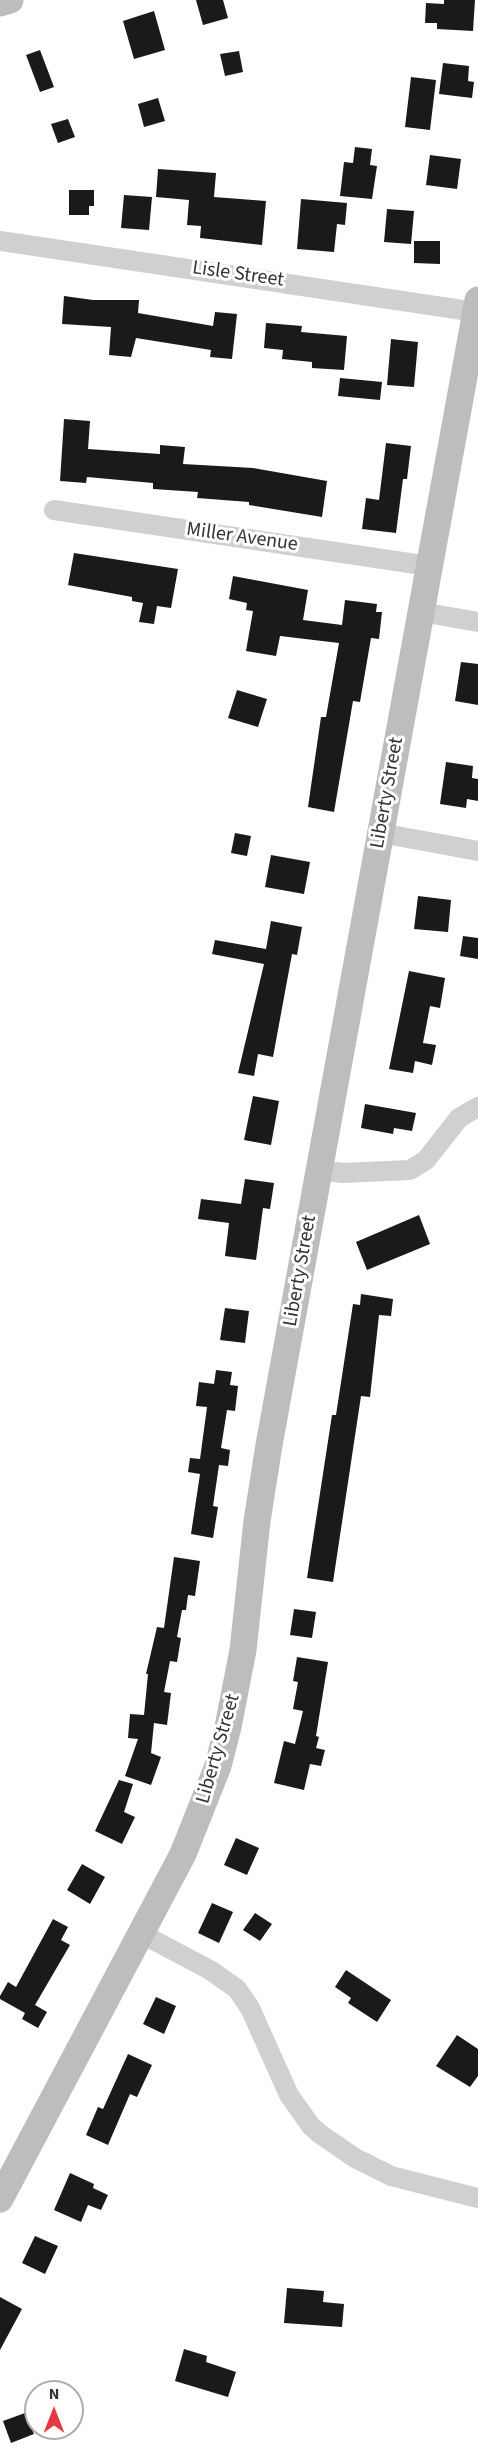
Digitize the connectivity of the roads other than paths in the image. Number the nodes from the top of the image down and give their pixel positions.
1 (10, 0) edge
2 (0, 3) edge
3 (0, 241) edge
4 (477, 306) edge
5 (472, 370) edge
6 (54, 510) dead end
7 (429, 566) junction
8 (421, 612) junction
9 (478, 622) edge
10 (380, 833) junction
11 (478, 851) edge
12 (478, 1107) edge
13 (319, 1170) junction
14 (142, 1934) junction
15 (478, 2198) edge
16 (0, 2199) edge

1 - 2 main road
3 - 4 street, Lisle Street
4 - 5 main road, Liberty Street
5 - 7 main road, Liberty Street
6 - 7 street, Miller Avenue
7 - 8 main road, Liberty Street
8 - 9 street
8 - 10 main road, Liberty Street
10 - 11 street
10 - 13 main road, Liberty Street
12 - 13 street
13 - 14 main road, Liberty Street
14 - 15 street
14 - 16 main road, Liberty Street

